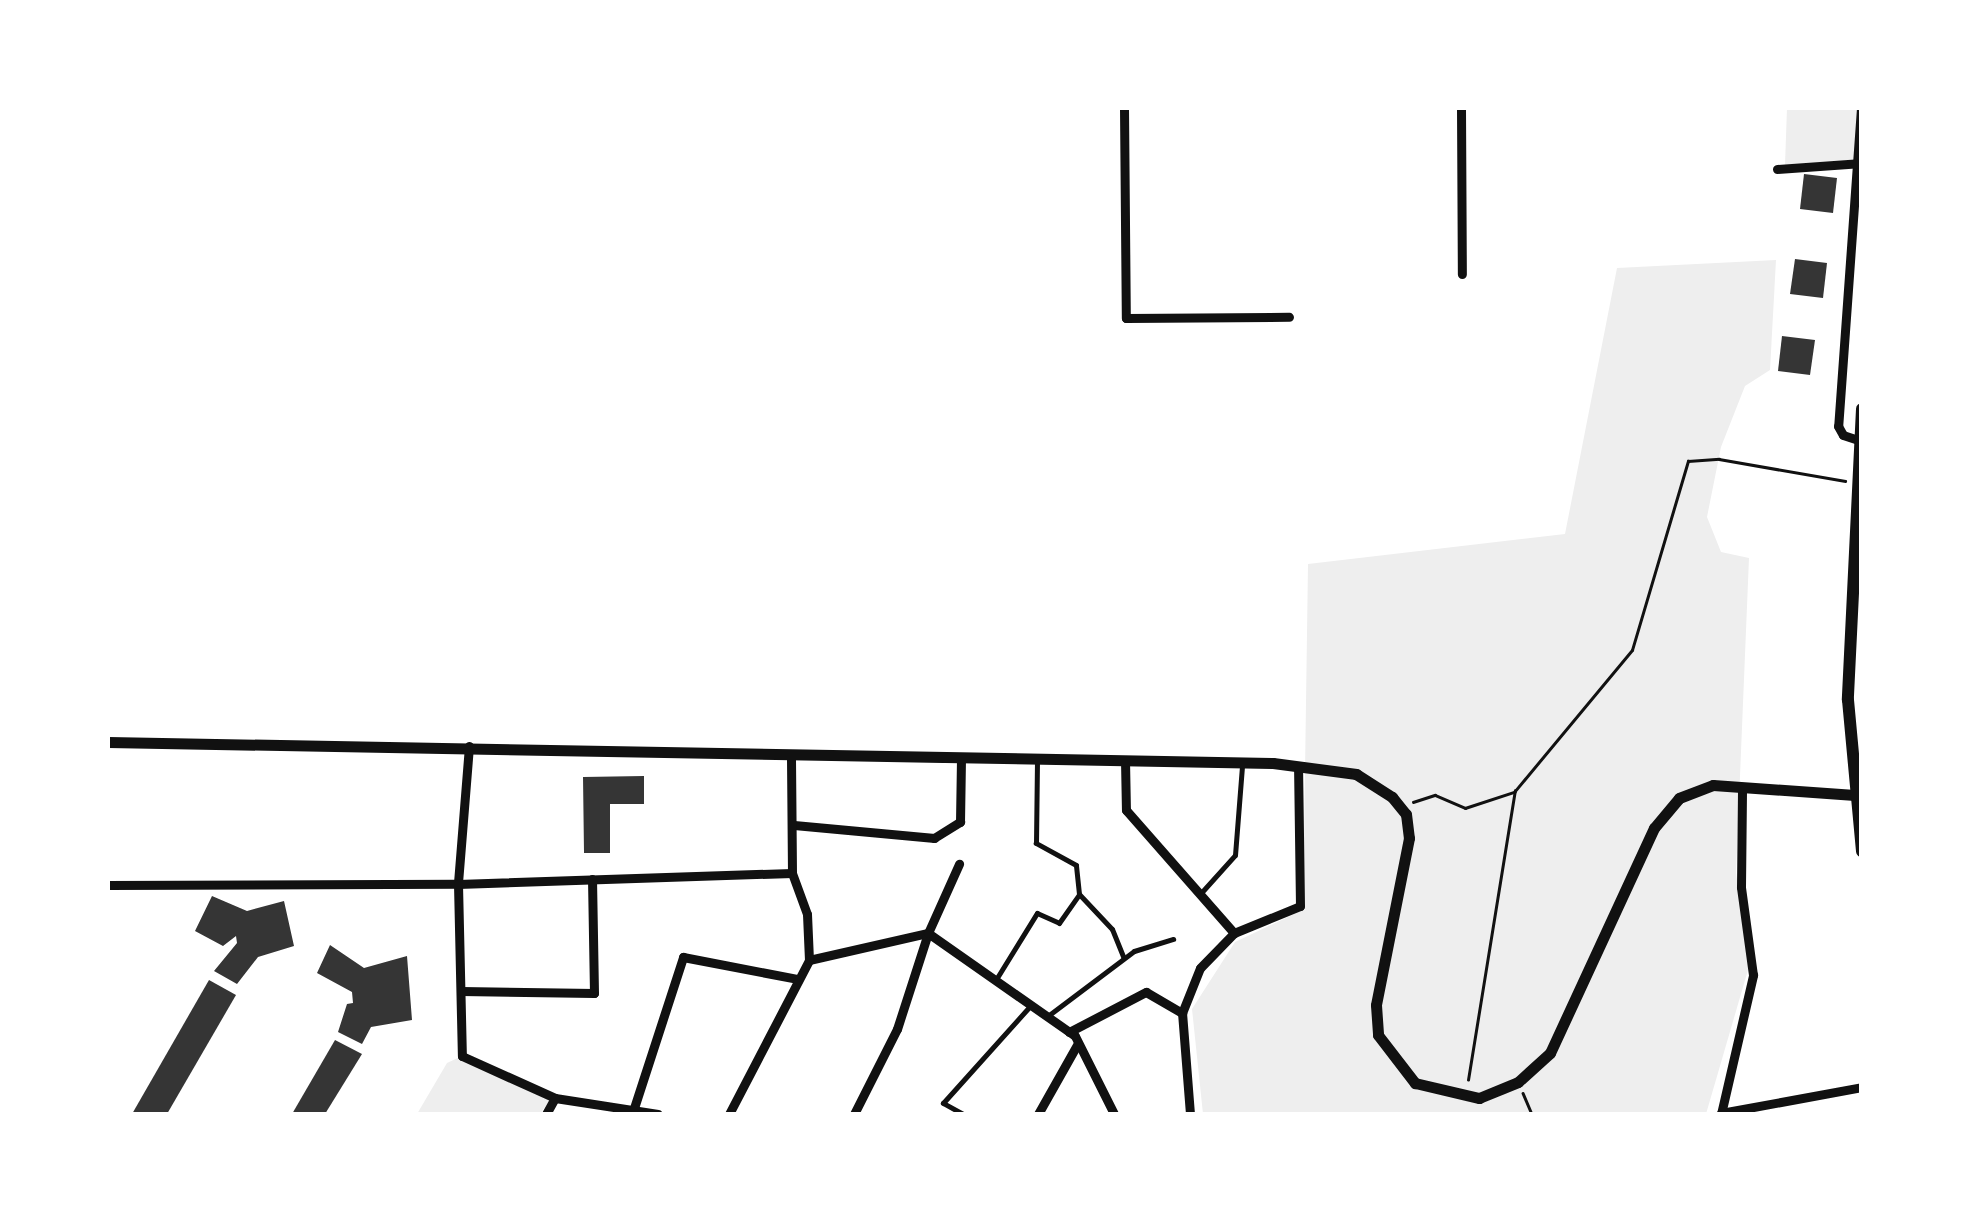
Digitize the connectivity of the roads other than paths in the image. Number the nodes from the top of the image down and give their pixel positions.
1 (1124, 108) edge
2 (1461, 108) edge
3 (1861, 108) edge
4 (1858, 163) edge
5 (1777, 169) dead end
6 (1462, 274) dead end
7 (1289, 317) dead end
8 (1862, 408) edge
9 (1860, 442) edge
10 (108, 742) edge
11 (469, 746) junction
12 (1036, 758) junction
13 (790, 759) junction
14 (961, 760) junction
15 (1125, 760) junction
16 (1242, 762) junction
17 (1298, 766) junction
18 (1742, 788) junction
19 (1855, 795) junction
20 (794, 825) junction
21 (1862, 851) edge
22 (959, 864) dead end
23 (792, 873) junction
24 (592, 879) junction
25 (108, 884) edge
26 (458, 884) junction
27 (1079, 894) junction
28 (1200, 894) junction
29 (1234, 933) junction
30 (928, 934) junction
31 (1173, 938) dead end
32 (1124, 958) junction
33 (809, 960) junction
34 (796, 979) junction
35 (996, 981) junction
36 (460, 991) junction
37 (1033, 1003) junction
38 (1182, 1014) junction
39 (1047, 1017) junction
40 (1069, 1032) junction
41 (1078, 1043) junction
42 (1862, 1087) edge
43 (555, 1098) junction
44 (634, 1108) junction
45 (546, 1114) edge
46 (658, 1114) edge
47 (729, 1114) edge
48 (854, 1114) edge
49 (963, 1114) edge
50 (1038, 1114) edge
51 (1114, 1114) edge
52 (1190, 1114) edge
53 (1721, 1114) edge

1 - 7 street
2 - 6 street
3 - 4 street
4 - 5 street
4 - 9 street
8 - 9 main road
9 - 19 main road
10 - 11 street
11 - 13 street
11 - 26 street
12 - 14 street
12 - 15 street
12 - 27 lane
13 - 14 street
13 - 20 street
14 - 20 street
15 - 16 street
15 - 28 street
16 - 17 street
16 - 28 lane
17 - 18 street
17 - 29 street
18 - 19 street
18 - 53 street
19 - 21 main road
20 - 23 street
22 - 30 street
23 - 24 street
23 - 33 street
24 - 26 street
24 - 36 street
25 - 26 street
26 - 36 street
27 - 32 lane
27 - 35 lane
28 - 29 street
29 - 38 street
30 - 33 street
30 - 35 street
30 - 48 street
31 - 32 lane
32 - 39 lane
33 - 34 street
34 - 44 street
34 - 47 street
35 - 37 street
36 - 43 street
37 - 39 street
37 - 49 lane
38 - 40 street
38 - 52 street
39 - 40 street
40 - 41 street
41 - 50 street
41 - 51 street
42 - 53 street
43 - 44 street
43 - 45 street
44 - 46 street

